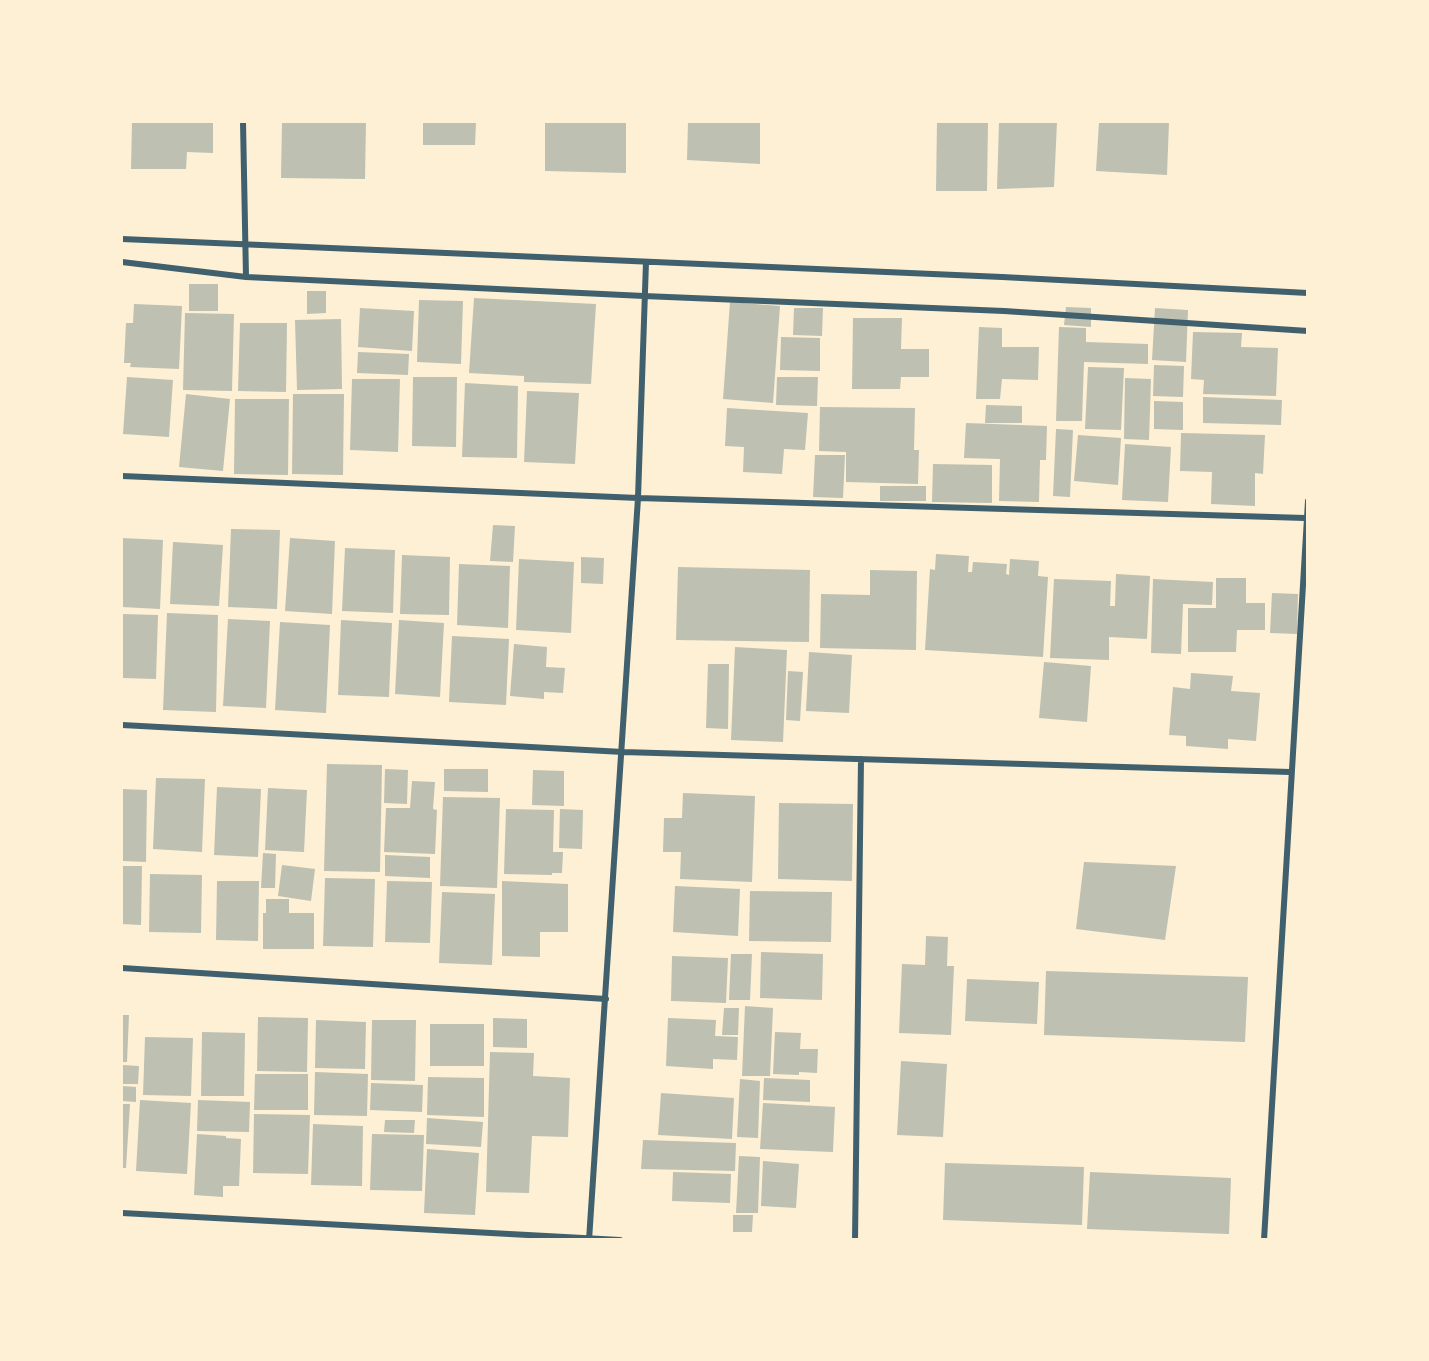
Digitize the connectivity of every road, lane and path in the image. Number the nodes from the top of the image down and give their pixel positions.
1 (243, 122) edge
2 (122, 238) edge
3 (246, 245) junction
4 (122, 262) edge
5 (646, 262) junction
6 (246, 277) junction
7 (1308, 293) edge
8 (644, 296) junction
9 (1308, 331) edge
10 (122, 476) edge
11 (639, 498) junction
12 (1308, 501) edge
13 (1305, 518) junction
14 (122, 725) edge
15 (623, 752) junction
16 (861, 759) junction
17 (1290, 772) junction
18 (122, 968) edge
19 (606, 999) junction
20 (122, 1213) edge
21 (589, 1239) edge
22 (620, 1239) edge
23 (855, 1239) edge
24 (1264, 1239) edge

1 - 3 street
2 - 3 street
3 - 5 street
3 - 6 street
4 - 6 street
5 - 7 street
5 - 8 street
6 - 8 street
8 - 9 street
8 - 11 street
10 - 11 street
11 - 13 street
11 - 15 street
12 - 13 street
13 - 17 street
14 - 15 street
15 - 16 street
15 - 19 street
16 - 17 street
16 - 23 street
17 - 24 street
18 - 19 street
19 - 21 street
20 - 21 street
21 - 22 street

